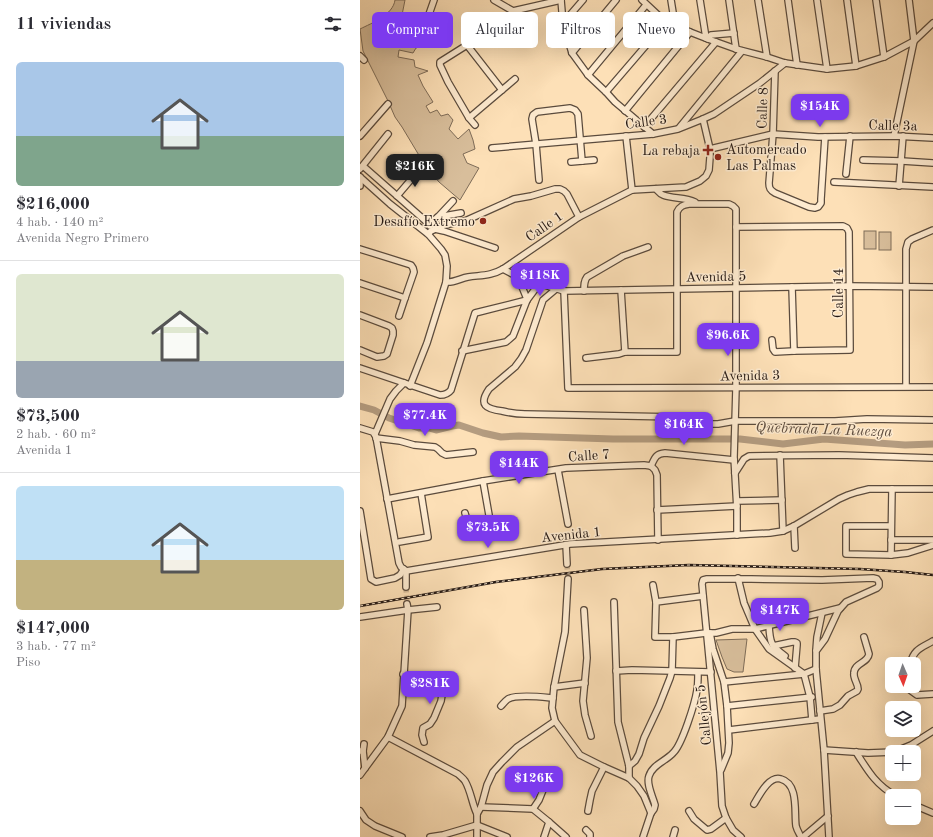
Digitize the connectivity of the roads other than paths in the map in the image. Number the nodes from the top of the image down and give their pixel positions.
1 (434, 0) edge
2 (494, 0) edge
3 (561, 0) edge
4 (583, 0) edge
5 (616, 0) edge
6 (671, 0) edge
7 (700, 0) edge
8 (729, 0) edge
9 (758, 0) edge
10 (788, 0) edge
11 (817, 0) edge
12 (847, 0) edge
13 (876, 0) edge
14 (909, 0) edge
15 (644, 2) edge
16 (513, 11) joint
17 (430, 12) edge
18 (562, 12) edge
19 (573, 12) edge
20 (655, 12) edge
21 (673, 12) edge
22 (933, 23) edge
23 (690, 32) joint
24 (734, 33) junction
25 (707, 39) junction
26 (914, 41) junction
27 (716, 42) junction
28 (462, 48) edge
29 (469, 48) edge
30 (570, 48) edge
31 (644, 48) edge
32 (736, 49) junction
33 (742, 51) junction
34 (572, 53) junction
35 (767, 57) junction
36 (884, 57) junction
37 (785, 63) junction
38 (797, 65) junction
39 (856, 66) junction
40 (827, 69) junction
41 (775, 71) junction
42 (588, 75) junction
43 (515, 79) dead end
44 (502, 90) junction
45 (606, 92) junction
46 (388, 104) dead end
47 (625, 111) junction
48 (469, 118) junction
49 (703, 120) junction
50 (475, 125) dead end
51 (644, 126) junction
52 (678, 129) junction
53 (388, 134) dead end
54 (653, 134) junction
55 (773, 134) junction
56 (360, 136) edge
57 (626, 136) junction
58 (850, 136) junction
59 (894, 136) junction
60 (903, 136) junction
61 (825, 137) junction
62 (933, 138) edge
63 (581, 140) junction
64 (536, 144) junction
65 (492, 148) dead end
66 (710, 149) junction
67 (582, 160) junction
68 (594, 160) dead end
69 (863, 160) dead end
70 (902, 161) junction
71 (572, 162) dead end
72 (933, 163) edge
73 (361, 168) edge
74 (420, 169) dead end
75 (846, 174) dead end
76 (360, 177) edge
77 (539, 180) dead end
78 (834, 182) dead end
79 (360, 186) edge
80 (899, 186) junction
81 (933, 187) edge
82 (656, 189) junction
83 (632, 190) junction
84 (397, 196) junction
85 (453, 201) dead end
86 (699, 204) junction
87 (461, 213) dead end
88 (438, 217) junction
89 (579, 217) junction
90 (429, 224) junction
91 (736, 227) junction
92 (933, 230) edge
93 (431, 231) junction
94 (648, 247) dead end
95 (495, 248) dead end
96 (360, 249) edge
97 (503, 269) junction
98 (518, 277) junction
99 (446, 282) junction
100 (360, 283) edge
101 (539, 284) junction
102 (850, 286) junction
103 (906, 286) junction
104 (933, 286) edge
105 (792, 287) junction
106 (736, 288) junction
107 (556, 289) junction
108 (678, 289) junction
109 (621, 290) junction
110 (564, 291) junction
111 (584, 291) junction
112 (405, 298) junction
113 (527, 300) junction
114 (360, 315) edge
115 (399, 316) dead end
116 (772, 340) dead end
117 (360, 350) edge
118 (462, 351) junction
119 (794, 351) junction
120 (625, 352) junction
121 (586, 358) dead end
122 (360, 368) edge
123 (404, 383) junction
124 (410, 386) junction
125 (906, 386) junction
126 (933, 387) edge
127 (736, 388) junction
128 (933, 420) edge
129 (735, 424) junction
130 (360, 428) edge
131 (376, 436) junction
132 (472, 452) dead end
133 (780, 455) junction
134 (734, 458) junction
135 (933, 458) edge
136 (651, 466) junction
137 (558, 470) junction
138 (735, 474) junction
139 (483, 481) junction
140 (892, 489) junction
141 (933, 489) edge
142 (421, 493) junction
143 (387, 499) junction
144 (782, 500) junction
145 (737, 504) junction
146 (657, 510) junction
147 (360, 511) edge
148 (466, 513) dead end
149 (568, 524) dead end
150 (794, 526) junction
151 (891, 526) junction
152 (783, 531) junction
153 (737, 535) junction
154 (658, 540) junction
155 (891, 540) junction
156 (933, 540) edge
157 (399, 542) dead end
158 (566, 545) junction
159 (933, 545) edge
160 (795, 548) dead end
161 (891, 555) junction
162 (566, 564) tunnel mouth
163 (405, 570) junction
164 (738, 578) junction
165 (568, 579) tunnel mouth
166 (653, 585) dead end
167 (406, 587) tunnel mouth
168 (703, 596) junction
169 (614, 602) dead end
170 (656, 602) junction
171 (407, 607) junction
172 (437, 607) dead end
173 (840, 608) junction
174 (584, 610) dead end
175 (822, 613) junction
176 (360, 617) edge
177 (769, 626) junction
178 (755, 629) junction
179 (708, 633) junction
180 (673, 637) junction
181 (864, 637) dead end
182 (933, 641) edge
183 (770, 644) junction
184 (816, 651) junction
185 (912, 657) edge
186 (795, 668) junction
187 (816, 669) junction
188 (616, 670) junction
189 (672, 671) junction
190 (698, 672) junction
191 (711, 672) junction
192 (403, 674) junction
193 (804, 674) junction
194 (724, 682) junction
195 (585, 683) junction
196 (554, 687) junction
197 (914, 693) edge
198 (933, 694) edge
199 (810, 697) junction
200 (818, 697) junction
201 (553, 698) junction
202 (501, 706) dead end
203 (727, 706) junction
204 (820, 711) junction
205 (820, 719) junction
206 (812, 720) junction
207 (556, 721) junction
208 (729, 730) junction
209 (933, 731) edge
210 (591, 736) dead end
211 (388, 737) junction
212 (424, 742) dead end
213 (364, 744) dead end
214 (824, 750) junction
215 (362, 751) edge
216 (856, 752) junction
217 (629, 766) junction
218 (604, 767) junction
219 (365, 768) junction
220 (720, 772) junction
221 (360, 775) edge
222 (629, 778) junction
223 (885, 789) edge
224 (543, 790) dead end
225 (754, 804) dead end
226 (481, 807) junction
227 (921, 808) edge
228 (533, 809) junction
229 (360, 811) edge
230 (588, 811) dead end
231 (689, 811) dead end
232 (651, 813) junction
233 (933, 813) edge
234 (477, 814) junction
235 (828, 816) junction
236 (726, 818) junction
237 (549, 822) junction
238 (477, 825) junction
239 (586, 830) dead end
240 (675, 830) dead end
241 (402, 837) edge
242 (434, 837) edge
243 (477, 837) edge
244 (507, 837) edge
245 (544, 837) edge
246 (566, 837) edge
247 (590, 837) edge
248 (643, 837) edge
249 (673, 837) edge
250 (742, 837) edge
251 (802, 837) edge
252 (829, 837) edge

1 - 17 street
2 - 16 street
3 - 16 street
3 - 18 street
4 - 19 street
5 - 34 street
6 - 21 street
7 - 25 street
8 - 24 street
9 - 35 street
10 - 38 street
11 - 40 street
12 - 39 street
13 - 36 street
14 - 26 street
15 - 20 street
15 - 42 street
22 - 26 street
23 - 25 street
23 - 47 street
24 - 25 street
24 - 32 street
25 - 27 street
26 - 36 street
26 - 59 street
27 - 32 street
27 - 51 street
28 - 48 street
29 - 44 street
30 - 34 street
31 - 45 street
32 - 33 street
33 - 35 street
33 - 52 street
34 - 42 street
35 - 37 street
36 - 39 street
37 - 38 street
37 - 41 street, Calle 3
38 - 40 street
39 - 40 street
41 - 49 street, Calle 3
41 - 55 street, Calle 8
42 - 45 street
43 - 44 street
44 - 48 street
45 - 47 street
46 - 56 street
47 - 51 street
48 - 50 street
49 - 52 street, Calle 3
49 - 66 street, Calle 1
51 - 54 street
52 - 54 street, Calle 3
53 - 73 street
54 - 57 street, Calle 3
55 - 61 street, Calle 3a
55 - 61 street, Calle 8
55 - 66 street, Calle 3a
57 - 63 street, Calle 3
57 - 83 street
58 - 59 street, Calle 3a
58 - 61 street, Calle 3a
58 - 75 street
59 - 60 street, Calle 3a
60 - 62 street, Calle 3a
60 - 70 street
63 - 64 street, Calle 3
63 - 64 street
63 - 67 street
64 - 65 street, Calle 3
64 - 77 street
66 - 82 street, Calle 1
67 - 68 street
67 - 71 street
69 - 70 street
70 - 72 street
70 - 80 street
73 - 84 street
74 - 84 street
76 - 79 street
76 - 93 street
78 - 80 street
80 - 81 street
82 - 83 street, Calle 1
82 - 86 street
83 - 89 street, Calle 1
84 - 90 street
85 - 88 street
86 - 91 street
86 - 108 street
87 - 88 street
88 - 90 street
89 - 93 street
89 - 97 street, Calle 1
90 - 93 street
91 - 102 street, Calle 14
91 - 106 street
92 - 103 street
93 - 95 street
93 - 99 street
94 - 111 street
96 - 112 street
97 - 98 street, Avenida 5
97 - 99 street, Calle 1
98 - 101 street, Avenida 5
98 - 113 street
99 - 124 street
100 - 112 street
101 - 107 street, Avenida 5
101 - 113 street
102 - 103 street, Avenida 5
102 - 105 street, Avenida 5
102 - 119 street, Calle 14
103 - 104 street, Avenida 5
103 - 125 street
105 - 106 street, Avenida 5
105 - 119 street
106 - 108 street, Avenida 5
106 - 127 street
107 - 110 street, Avenida 5
107 - 129 street
108 - 109 street, Avenida 5
108 - 120 street
109 - 111 street, Avenida 5
109 - 120 street
110 - 111 street, Avenida 5
110 - 127 street, Avenida 3
112 - 115 street
113 - 118 street
113 - 118 street
114 - 117 street
116 - 119 street
118 - 124 street
120 - 121 street
122 - 123 street
123 - 124 street
123 - 131 street
125 - 126 street, Avenida 3
125 - 127 street, Avenida 3
127 - 129 street
128 - 129 street
129 - 134 street
130 - 131 street
131 - 132 street
131 - 143 street
133 - 135 street
133 - 138 street
133 - 144 street
134 - 136 street
134 - 138 street
136 - 137 street, Calle 7
136 - 146 street
137 - 139 street, Calle 7
137 - 149 street
138 - 145 street
139 - 142 street, Calle 7
139 - 148 street
140 - 141 street, Avenida 1
140 - 150 street, Avenida 1
140 - 151 street
142 - 143 street, Calle 7
142 - 157 street
143 - 163 street
144 - 145 street
144 - 152 street
145 - 146 street
145 - 153 street
146 - 154 street
147 - 163 street
150 - 152 street, Avenida 1
150 - 160 street
151 - 155 street
151 - 161 street
152 - 153 street, Avenida 1
153 - 154 street, Avenida 1
154 - 158 street, Avenida 1
155 - 156 street
155 - 161 street
158 - 162 street
158 - 163 street, Avenida 1
159 - 161 street
163 - 167 street
164 - 168 street, Callejón 5
164 - 173 street
164 - 178 street
165 - 196 street
166 - 170 street
168 - 170 street
168 - 179 street, Callejón 5
169 - 188 street
170 - 180 street
171 - 172 street
171 - 176 street
171 - 192 street
173 - 175 street
173 - 184 street
174 - 195 street
175 - 177 street
175 - 184 street
177 - 178 street
177 - 183 street
178 - 179 street
178 - 183 street
179 - 180 street
179 - 191 street, Callejón 5
179 - 194 street
180 - 189 street
181 - 204 street
182 - 185 street
183 - 186 street
183 - 186 street
184 - 187 street
186 - 193 street
187 - 193 street
187 - 200 street
188 - 189 street
188 - 217 street
189 - 190 street
189 - 217 street
190 - 191 street
190 - 232 street
191 - 220 street, Callejón 5
192 - 211 street
192 - 212 street
193 - 194 street
193 - 199 street
194 - 203 street
195 - 196 street
195 - 210 street
196 - 201 street
197 - 198 street
199 - 200 street
199 - 203 street
199 - 206 street
200 - 204 street
201 - 202 street
201 - 207 street
203 - 208 street
204 - 205 street
205 - 206 street
205 - 214 street
206 - 208 street
207 - 218 street
207 - 226 street
208 - 220 street
209 - 216 street
211 - 219 street
211 - 234 street
213 - 215 street
214 - 216 street
214 - 235 street
215 - 219 street
216 - 223 street
217 - 222 street
218 - 222 street
218 - 230 street
219 - 221 street
220 - 236 street, Callejón 5
222 - 232 street
224 - 228 street
225 - 251 street
226 - 228 street
226 - 234 street
227 - 233 street
228 - 237 street
229 - 241 street
231 - 236 street
232 - 248 street
234 - 238 street
235 - 251 street
235 - 252 street
236 - 250 street, Callejón 5
237 - 245 street
237 - 246 street
238 - 242 street
238 - 243 street
238 - 244 street
239 - 247 street
240 - 249 street

